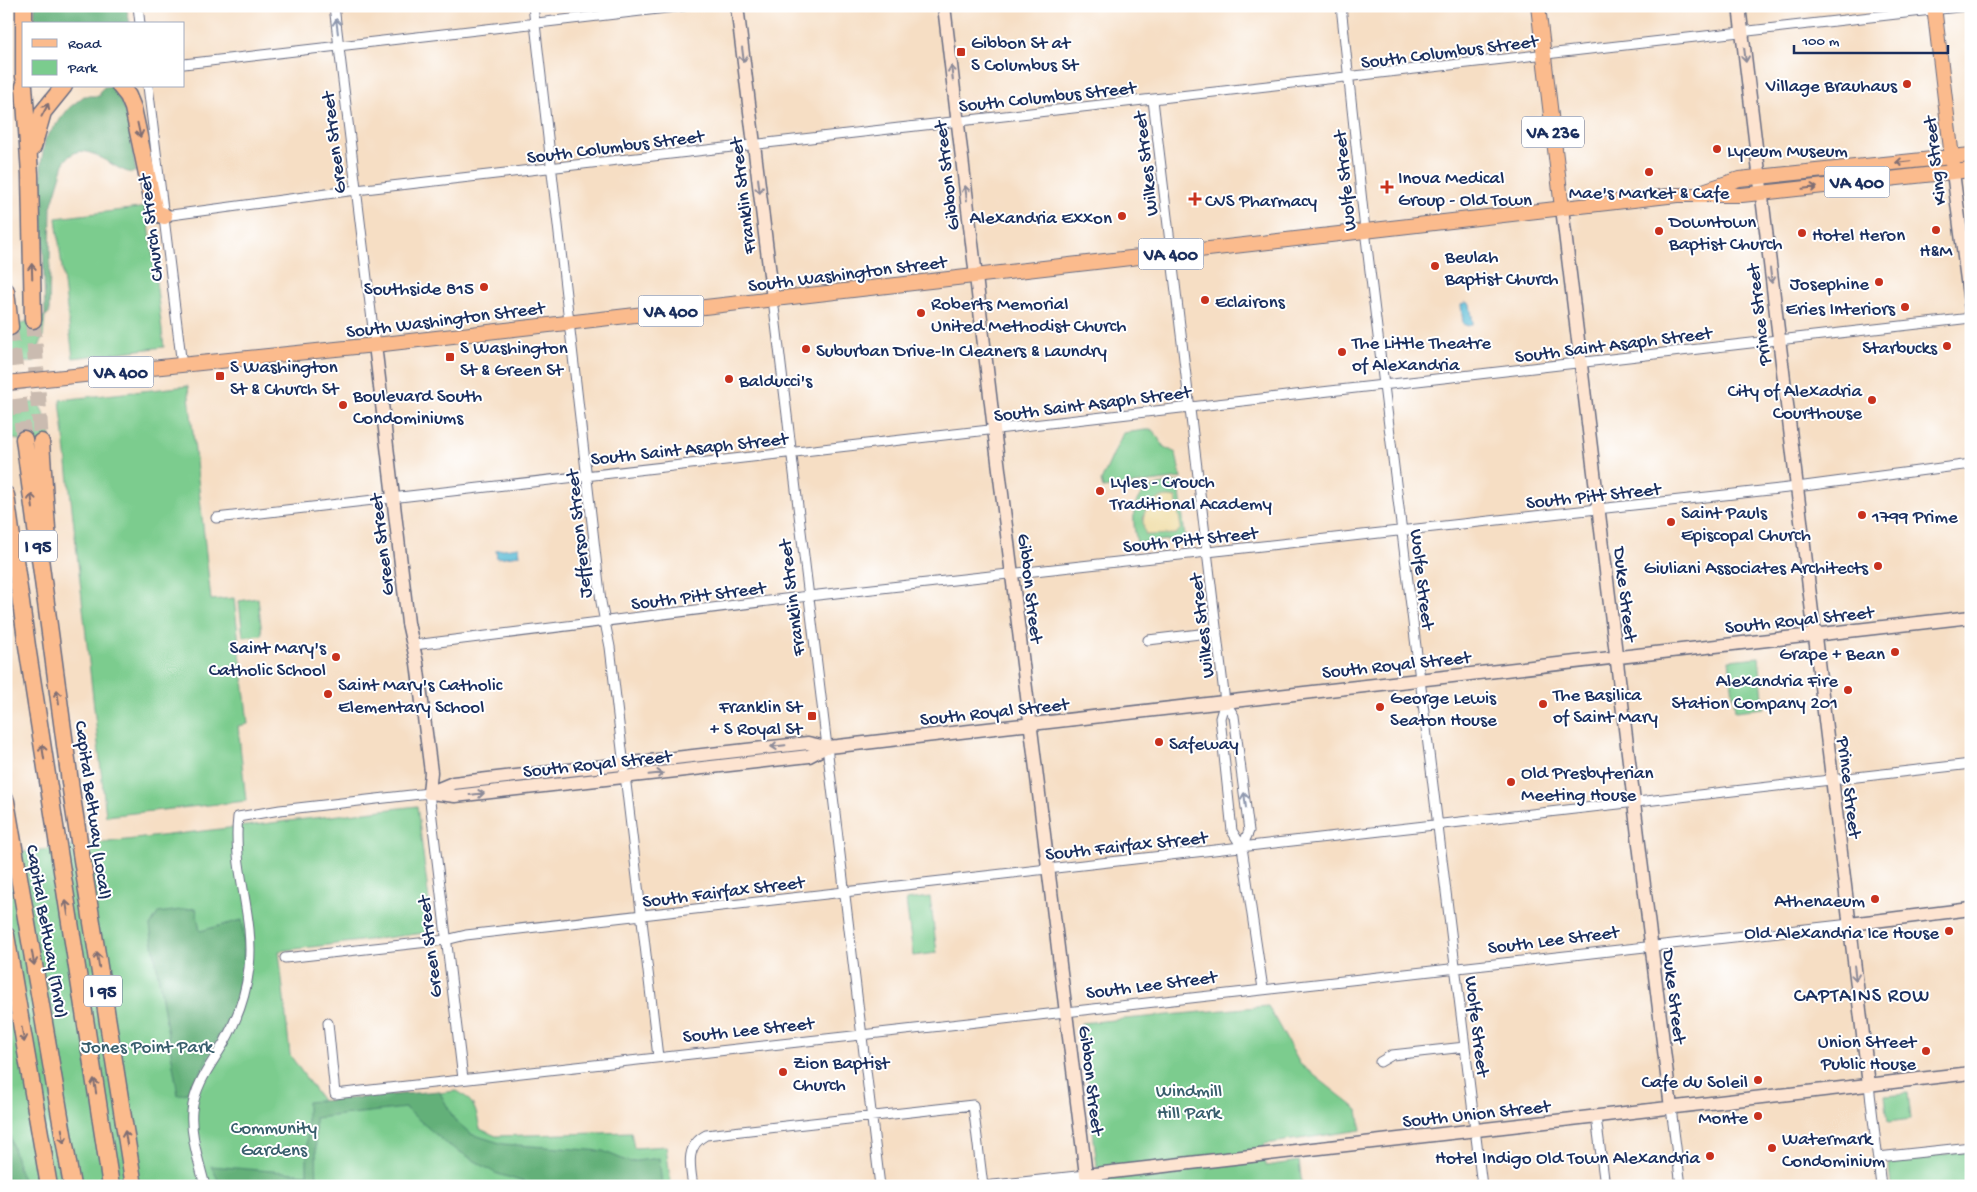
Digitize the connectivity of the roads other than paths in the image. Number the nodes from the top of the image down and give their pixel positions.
1 (24, 6) edge
2 (138, 6) edge
3 (334, 6) edge
4 (533, 6) edge
5 (684, 6) edge
6 (737, 6) edge
7 (944, 6) edge
8 (1340, 6) edge
9 (1538, 6) edge
10 (1739, 6) edge
11 (1967, 6) edge
12 (1934, 8) edge
13 (24, 22) edge
14 (140, 22) edge
15 (534, 24) junction
16 (1742, 33) junction
17 (339, 46) junction
18 (1544, 56) junction
19 (185, 64) edge
20 (1349, 78) junction
21 (24, 88) edge
22 (62, 88) edge
23 (122, 88) edge
24 (148, 88) edge
25 (1153, 100) junction
26 (958, 121) junction
27 (754, 145) junction
28 (1971, 155) edge
29 (1952, 157) junction
30 (552, 169) junction
31 (1971, 170) edge
32 (1953, 172) junction
33 (30, 174) junction
34 (1759, 177) junction
35 (356, 190) junction
36 (1761, 193) junction
37 (1692, 194) junction
38 (1562, 208) junction
39 (164, 216) junction
40 (1365, 230) junction
41 (1172, 254) junction
42 (976, 276) junction
43 (6, 291) edge
44 (773, 299) junction
45 (1971, 311) edge
46 (1971, 318) edge
47 (33, 320) tunnel mouth
48 (570, 322) junction
49 (10, 327) dead end
50 (1778, 339) junction
51 (375, 345) junction
52 (1580, 363) junction
53 (182, 366) junction
54 (6, 383) edge
55 (1384, 385) junction
56 (1190, 406) junction
57 (994, 429) junction
58 (24, 439) tunnel mouth
59 (41, 442) tunnel mouth
60 (792, 452) junction
61 (1971, 464) edge
62 (587, 474) junction
63 (1796, 487) junction
64 (6, 495) edge
65 (393, 498) junction
66 (1598, 509) junction
67 (216, 518) dead end
68 (1401, 531) junction
69 (1207, 552) junction
70 (1012, 574) junction
71 (809, 596) junction
72 (1971, 617) edge
73 (604, 623) junction
74 (1216, 632) junction
75 (1814, 634) junction
76 (1148, 640) dead end
77 (414, 645) junction
78 (52, 653) junction
79 (1616, 657) junction
80 (1420, 680) junction
81 (1225, 702) junction
82 (1030, 724) junction
83 (826, 748) junction
84 (624, 764) junction
85 (1971, 764) edge
86 (625, 777) junction
87 (1832, 780) junction
88 (428, 793) junction
89 (1634, 802) junction
90 (7, 804) edge
91 (1436, 825) junction
92 (1242, 847) junction
93 (1048, 869) junction
94 (844, 892) junction
95 (1971, 909) edge
96 (641, 917) junction
97 (1850, 924) junction
98 (6, 935) edge
99 (446, 940) junction
100 (1651, 945) junction
101 (285, 958) dead end
102 (1455, 968) junction
103 (1263, 989) junction
104 (1066, 1012) junction
105 (328, 1022) dead end
106 (860, 1034) junction
107 (1465, 1047) junction
108 (658, 1057) junction
109 (1380, 1062) dead end
110 (1971, 1073) edge
111 (463, 1079) junction
112 (1869, 1085) junction
113 (1671, 1108) junction
114 (870, 1116) junction
115 (1596, 1117) junction
116 (1475, 1130) junction
117 (1971, 1147) edge
118 (1878, 1157) junction
119 (1086, 1175) junction
120 (49, 1186) edge
121 (72, 1186) edge
122 (111, 1186) edge
123 (134, 1186) edge
124 (205, 1186) edge
125 (693, 1186) edge
126 (880, 1186) edge
127 (984, 1186) edge
128 (1482, 1186) edge
129 (1604, 1186) edge
130 (1681, 1186) edge
131 (1881, 1186) edge

1 - 13 highway
2 - 14 street
17 -> 3 street, Green Street
4 - 15 street, Jefferson Street
5 - 15 street
6 -> 27 street, Franklin Street
26 -> 7 street, Gibbon Street
8 - 20 street, Wolfe Street
9 - 18 main road, Duke Street / VA 236
10 - 16 street, Prince Street
11 - 12 street, South Columbus Street
12 - 16 street, South Columbus Street
12 - 29 main road, King Street
15 - 17 street
15 - 30 street, Jefferson Street
16 - 18 street, South Columbus Street
16 -> 34 street, Prince Street
17 - 19 street
17 - 35 street, Green Street
18 - 20 street, South Columbus Street
18 - 38 main road, Duke Street / VA 236
20 - 25 street, South Columbus Street
20 - 40 street, Wolfe Street
21 - 33 highway
33 -> 22 highway
23 -> 39 highway
24 - 39 street, Church Street
25 - 26 street, South Columbus Street
25 - 41 street, Wilkes Street
26 - 27 street, South Columbus Street
42 -> 26 street, Gibbon Street
27 - 30 street, South Columbus Street
27 -> 44 street, Franklin Street
28 - 29 main road, VA 400
29 - 32 main road, King Street
29 -> 34 main road, South Washington Street / VA 400
30 - 35 street, South Columbus Street
30 - 48 street, Jefferson Street
31 - 32 main road, VA 400
36 -> 32 main road, South Washington Street / VA 400
32 - 45 street, King Street
47 -> 33 highway
34 - 36 street, Prince Street
34 - 37 main road, South Washington Street / VA 400
35 - 39 street, South Columbus Street
35 - 51 street, Green Street
36 - 37 main road, South Washington Street / VA 400
36 -> 50 street, Prince Street
37 - 38 main road, South Washington Street / VA 400
38 - 40 main road, South Washington Street / VA 400
38 - 52 street, Duke Street
39 - 53 street, Church Street
40 - 41 main road, South Washington Street / VA 400
40 - 55 street, Wolfe Street
41 - 42 main road, South Washington Street / VA 400
41 - 56 street, Wilkes Street
42 - 44 main road, South Washington Street / VA 400
42 - 57 street, Gibbon Street
43 - 49 highway
44 - 48 main road, South Washington Street / VA 400
44 - 60 street, Franklin Street
46 - 50 street, South Saint Asaph Street
48 - 51 main road, South Washington Street / VA 400
48 - 62 street, Jefferson Street
50 - 52 street, South Saint Asaph Street
50 - 63 street, Prince Street
51 - 53 main road, South Washington Street / VA 400
51 - 65 street, Green Street
52 - 55 street, South Saint Asaph Street
52 - 66 street, Duke Street
53 - 54 main road, South Washington Street / VA 400
55 - 56 street, South Saint Asaph Street
55 - 68 street, Wolfe Street
56 - 57 street, South Saint Asaph Street
56 - 69 street, Wilkes Street
57 - 60 street, South Saint Asaph Street
57 - 70 street, Gibbon Street
78 -> 58 highway, Capital Beltway (Local) / I 95
59 - 78 highway
60 - 62 street, South Saint Asaph Street
60 - 71 street, Franklin Street
61 - 63 street, South Pitt Street
62 - 65 street, South Saint Asaph Street
62 - 73 street, Jefferson Street
63 - 66 street, South Pitt Street
63 - 75 street, Prince Street
122 -> 64 highway, Capital Beltway (Thru) / I 95
65 - 67 street, South Saint Asaph Street
65 - 77 street, Green Street
66 - 68 street, South Pitt Street
66 - 79 street, Duke Street
68 - 69 street, South Pitt Street
68 - 80 street, Wolfe Street
69 - 70 street, South Pitt Street
69 - 74 street, Wilkes Street
70 - 71 street, South Pitt Street
70 - 82 street, Gibbon Street
71 - 73 street, South Pitt Street
71 - 83 street, Franklin Street
72 - 75 street, South Royal Street
73 - 77 street, South Pitt Street
73 - 84 street, Jefferson Street
74 - 76 street
74 - 81 street, Wilkes Street
75 - 79 street, South Royal Street
75 - 87 street, Prince Street
77 - 88 street, Green Street
123 -> 78 highway, Capital Beltway (Local) / I 95
79 - 80 street, South Royal Street
79 - 89 street, Duke Street
80 - 81 street, South Royal Street
80 - 91 street, Wolfe Street
81 - 82 street, South Royal Street
81 - 92 street, Wilkes Street
92 -> 81 street, Wilkes Street
82 - 83 street, South Royal Street
82 - 93 street, Gibbon Street
83 -> 84 street, South Royal Street
86 -> 83 street, South Royal Street
83 - 94 street, Franklin Street
84 - 86 street, Jefferson Street
84 - 88 street, South Royal Street
85 - 87 street, South Fairfax Street
88 -> 86 street, South Royal Street
86 - 96 street, Jefferson Street
87 - 89 street, South Fairfax Street
87 - 97 street, Prince Street
88 - 99 street, Green Street
88 - 124 street, South Royal Street
89 - 91 street, South Fairfax Street
89 - 100 street, Duke Street
90 -> 121 highway, Capital Beltway (Thru)
91 - 92 street, South Fairfax Street
91 - 102 street, Wolfe Street
92 - 93 street, South Fairfax Street
92 - 103 street, Wilkes Street
93 - 94 street, South Fairfax Street
93 - 104 street, Gibbon Street
94 - 96 street, South Fairfax Street
94 - 106 street, Franklin Street
95 - 97 street, South Lee Street
96 - 99 street, South Fairfax Street
96 - 108 street, Jefferson Street
97 - 100 street, South Lee Street
97 -> 112 street, Prince Street
98 -> 120 highway
99 - 101 street, South Fairfax Street
99 - 111 street, Green Street
100 - 102 street, South Lee Street
100 - 113 street, Duke Street
102 - 103 street, South Lee Street
102 - 107 street, Wolfe Street
103 - 104 street, South Lee Street
104 - 106 street, South Lee Street
104 - 119 street, Gibbon Street
105 - 111 street, South Lee Street
106 - 108 street, South Lee Street
106 - 114 street, Franklin Street
107 - 109 street
107 - 116 street, Wolfe Street
108 - 111 street, South Lee Street
110 - 112 street, South Union Street
112 - 113 street, South Union Street
112 - 118 street, Prince Street
113 - 115 street, South Union Street
113 - 130 street, Duke Street
114 - 125 street
114 - 126 street, Franklin Street
114 - 127 street
115 - 116 street, South Union Street
115 - 129 street
116 - 119 street, South Union Street
116 - 128 street, Wolfe Street
117 - 118 street
118 - 131 street, Prince Street
119 - 127 street, South Union Street

